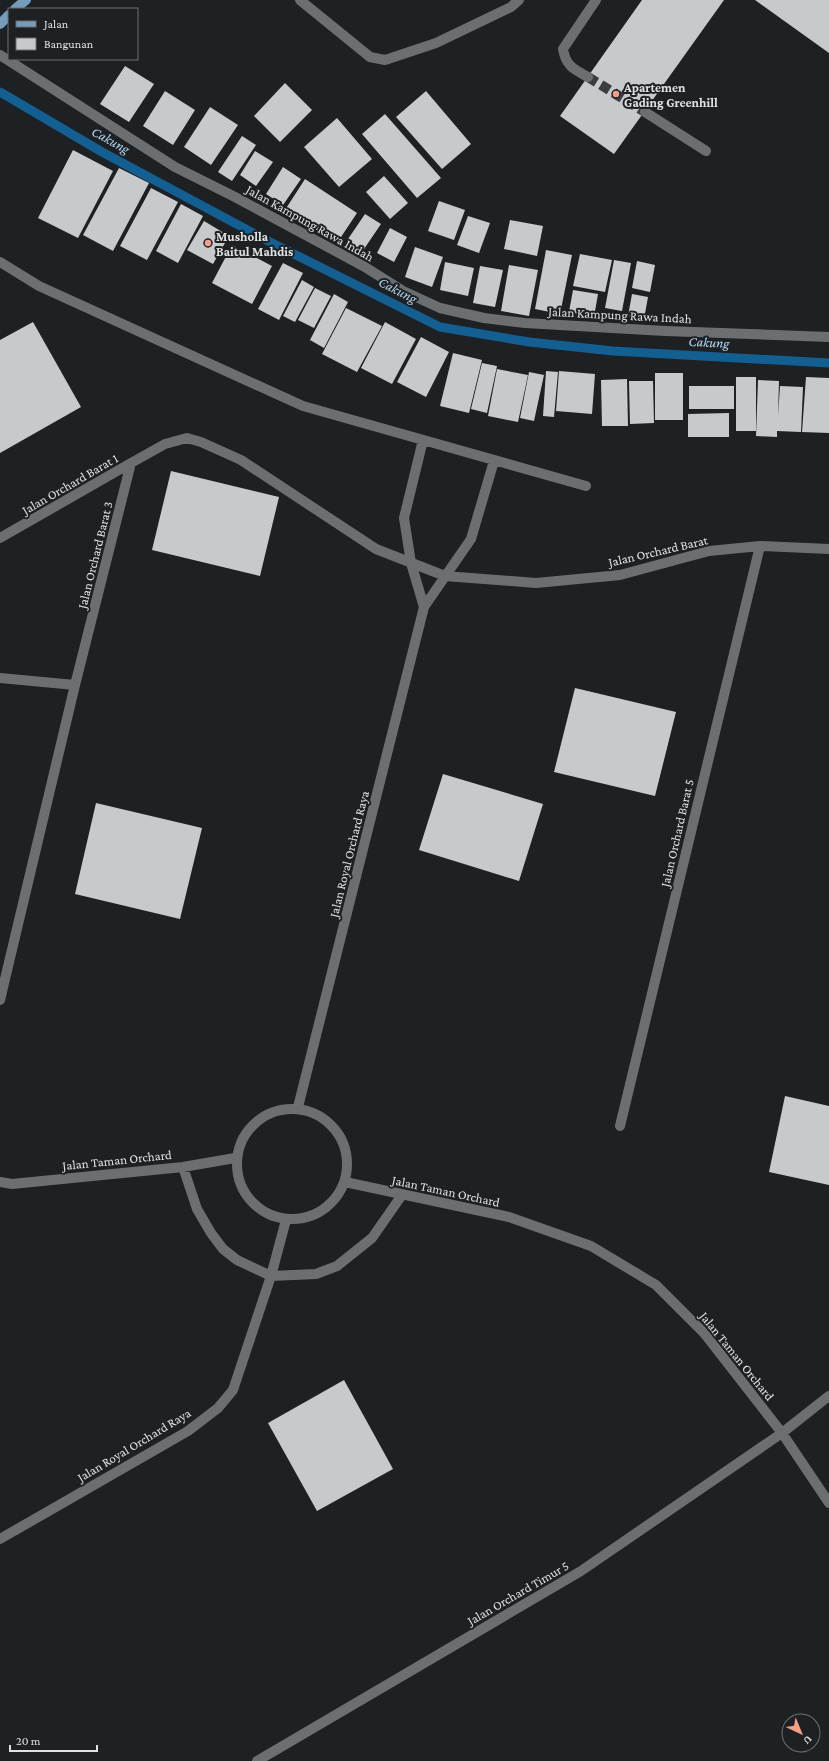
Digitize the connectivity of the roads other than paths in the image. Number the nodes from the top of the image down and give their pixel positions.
1 (26, 0) edge
2 (300, 0) edge
3 (519, 0) edge
4 (596, 0) edge
5 (17, 8) edge
6 (8, 17) edge
7 (0, 24) edge
8 (0, 55) edge
9 (588, 77) tunnel mouth
10 (645, 112) tunnel mouth
11 (706, 151) dead end
12 (0, 262) edge
13 (829, 336) edge
14 (423, 440) junction
15 (494, 461) junction
16 (131, 463) junction
17 (586, 486) dead end
18 (0, 538) edge
19 (760, 546) junction
20 (829, 549) edge
21 (411, 563) junction
22 (445, 576) junction
23 (424, 607) junction
24 (0, 678) edge
25 (75, 685) junction
26 (0, 1000) edge
27 (298, 1107) junction
28 (620, 1126) dead end
29 (235, 1158) junction
30 (183, 1167) junction
31 (0, 1182) edge
32 (345, 1182) junction
33 (12, 1184) junction
34 (0, 1190) edge
35 (402, 1195) junction
36 (286, 1220) junction
37 (271, 1276) junction
38 (829, 1396) edge
39 (782, 1433) junction
40 (829, 1503) edge
41 (0, 1539) edge
42 (257, 1761) edge

1 - 5 main road
2 - 3 street
4 - 9 street
6 - 7 main road
8 - 13 street, Jalan Kampung Rawa Indah
10 - 11 street
12 - 14 street
14 - 15 street
14 - 21 street
15 - 17 street
15 - 22 street, Jalan Royal Orchard Raya
16 - 18 street, Jalan Orchard Barat 1
16 - 21 street
16 - 25 street, Jalan Orchard Barat 3
19 - 20 street, Jalan Orchard Barat
19 - 22 street, Jalan Orchard Barat
19 - 28 street, Jalan Orchard Barat 5
21 - 22 street
21 - 23 street
22 - 23 street, Jalan Royal Orchard Raya
23 - 27 street, Jalan Royal Orchard Raya
24 - 25 street
25 - 26 street, Jalan Orchard Barat 3
27 - 29 street
27 - 32 street
29 - 30 street, Jalan Taman Orchard
29 - 36 street
30 - 33 street, Jalan Taman Orchard
30 - 37 street
31 - 33 street, Jalan Taman Orchard
32 - 35 street, Jalan Taman Orchard
32 - 36 street
33 - 34 street
35 - 37 street
35 - 39 street, Jalan Taman Orchard
36 - 37 street, Jalan Royal Orchard Raya
37 - 41 street, Jalan Royal Orchard Raya
38 - 39 street, Jalan Orchard Timur 5
39 - 40 street, Jalan Taman Orchard
39 - 42 street, Jalan Orchard Timur 5

